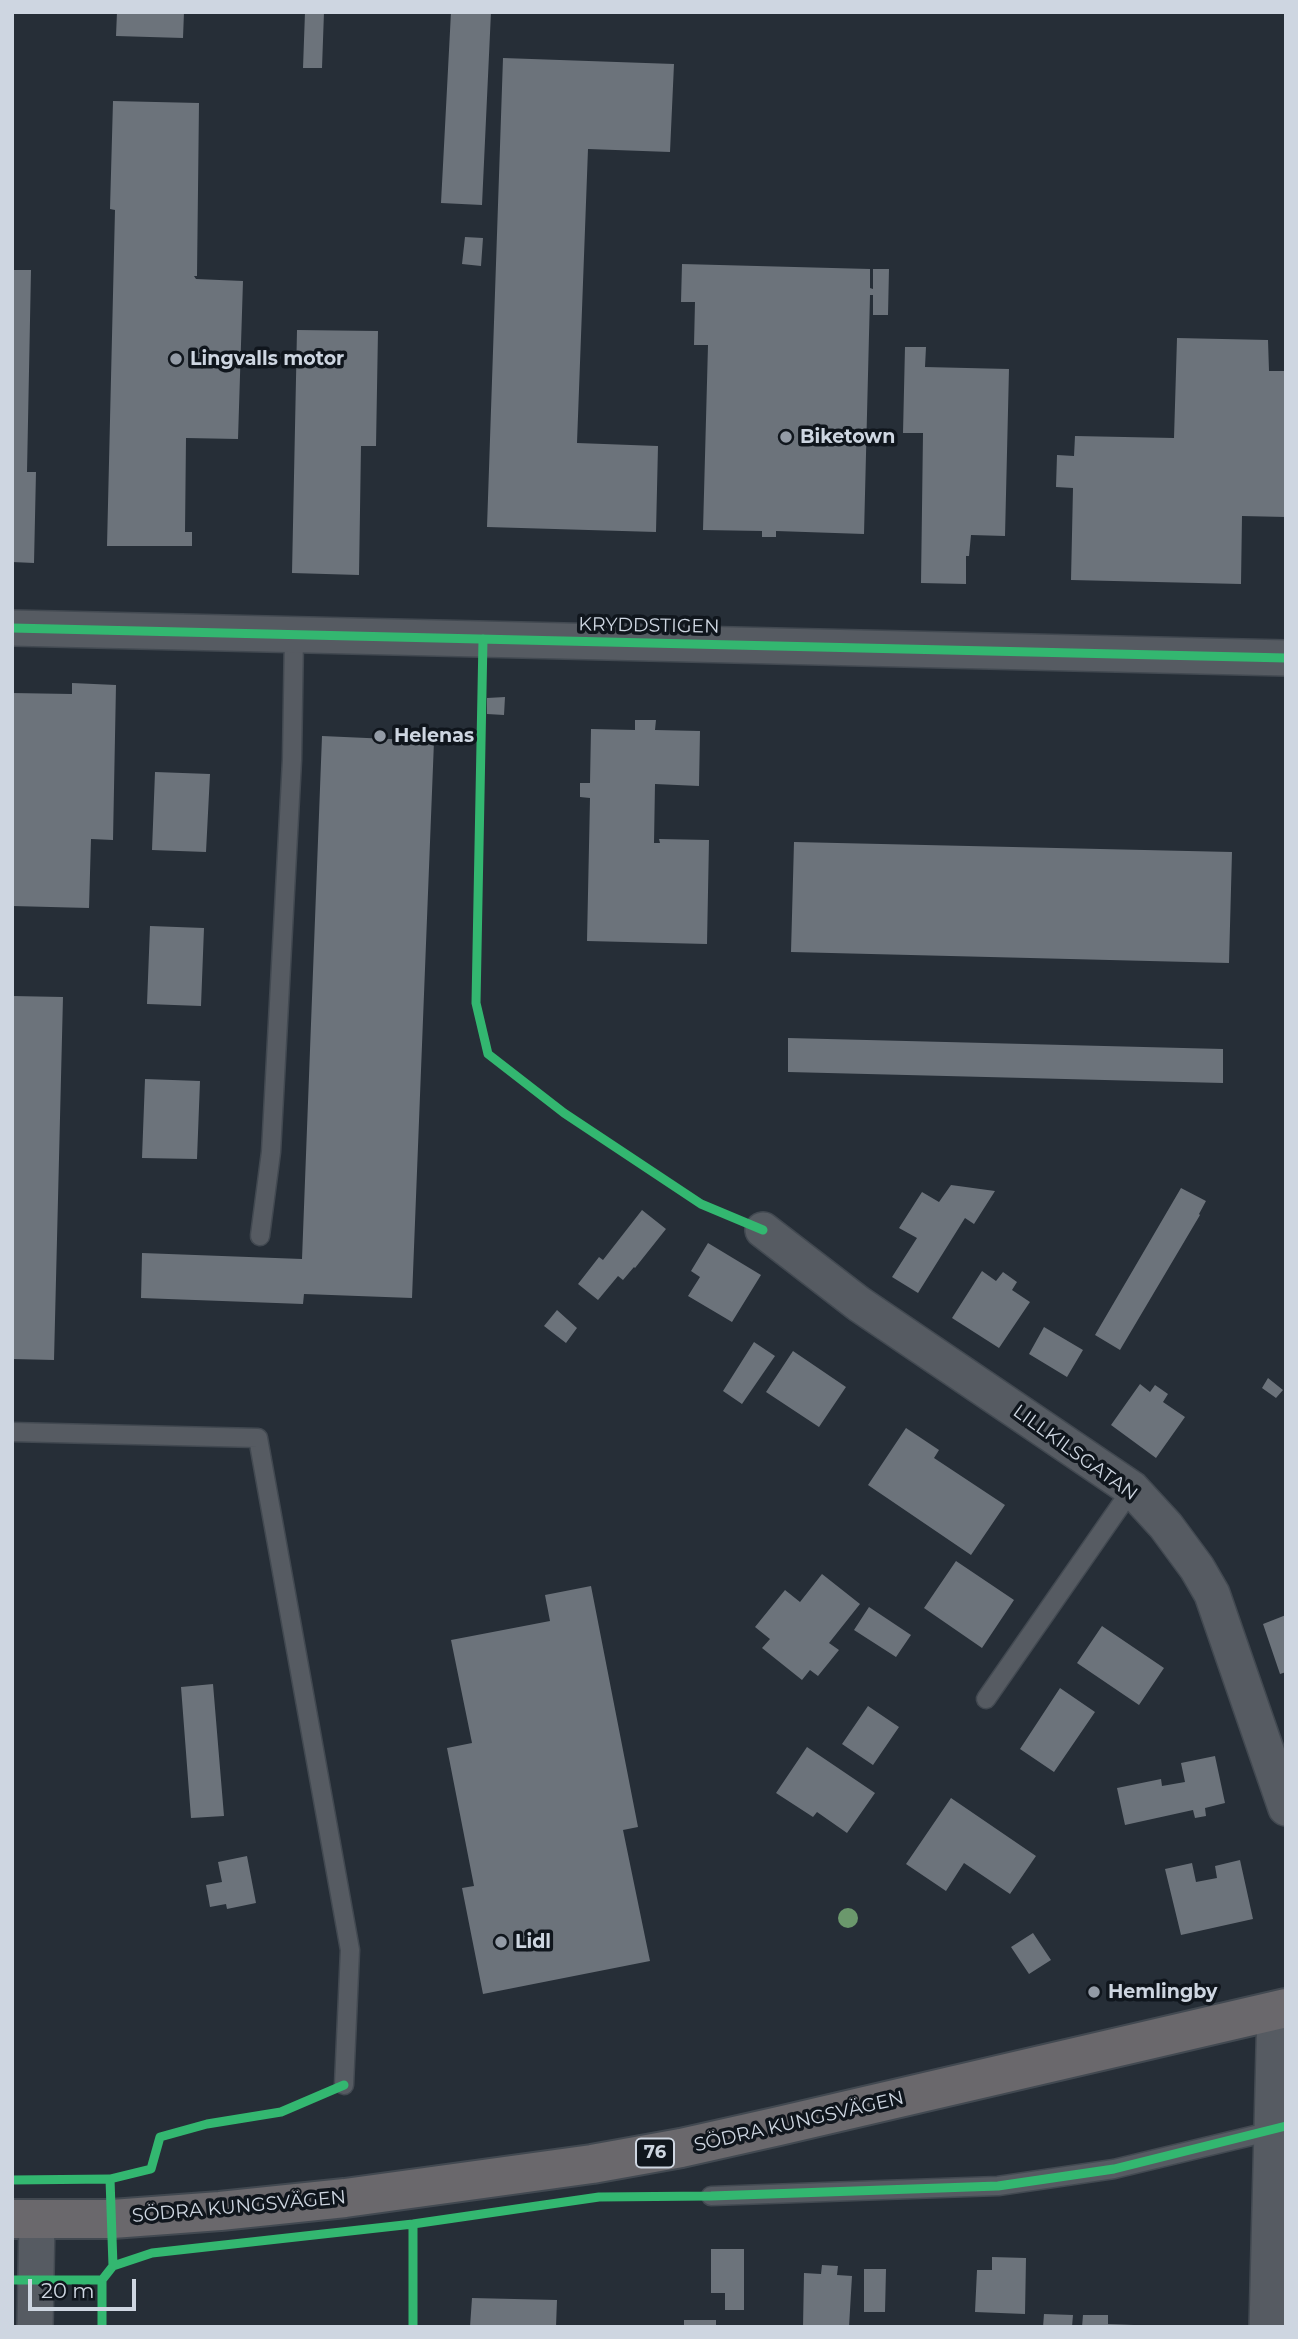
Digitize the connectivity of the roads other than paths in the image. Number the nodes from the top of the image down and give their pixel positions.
1 (12, 628) edge
2 (294, 635) junction
3 (1286, 658) edge
4 (763, 1230) dead end
5 (260, 1237) dead end
6 (12, 1432) edge
7 (1132, 1489) junction
8 (986, 1699) dead end
9 (1286, 1808) edge
10 (1280, 2009) edge
11 (344, 2085) dead end
12 (1272, 2130) junction
13 (711, 2196) dead end
14 (24, 2219) edge
15 (35, 2327) edge
16 (1268, 2327) edge

1 - 2 street, KRYDDSTIGEN
2 - 3 street, KRYDDSTIGEN
2 - 5 lane
4 - 7 street, LILLKILSGATAN
6 - 11 lane
7 - 8 lane
7 - 9 street, LILLKILSGATAN
10 - 12 street
10 - 14 main road, SÖDRA KUNGSVÄGEN / 76
12 - 13 lane
12 - 16 street
14 - 15 street

